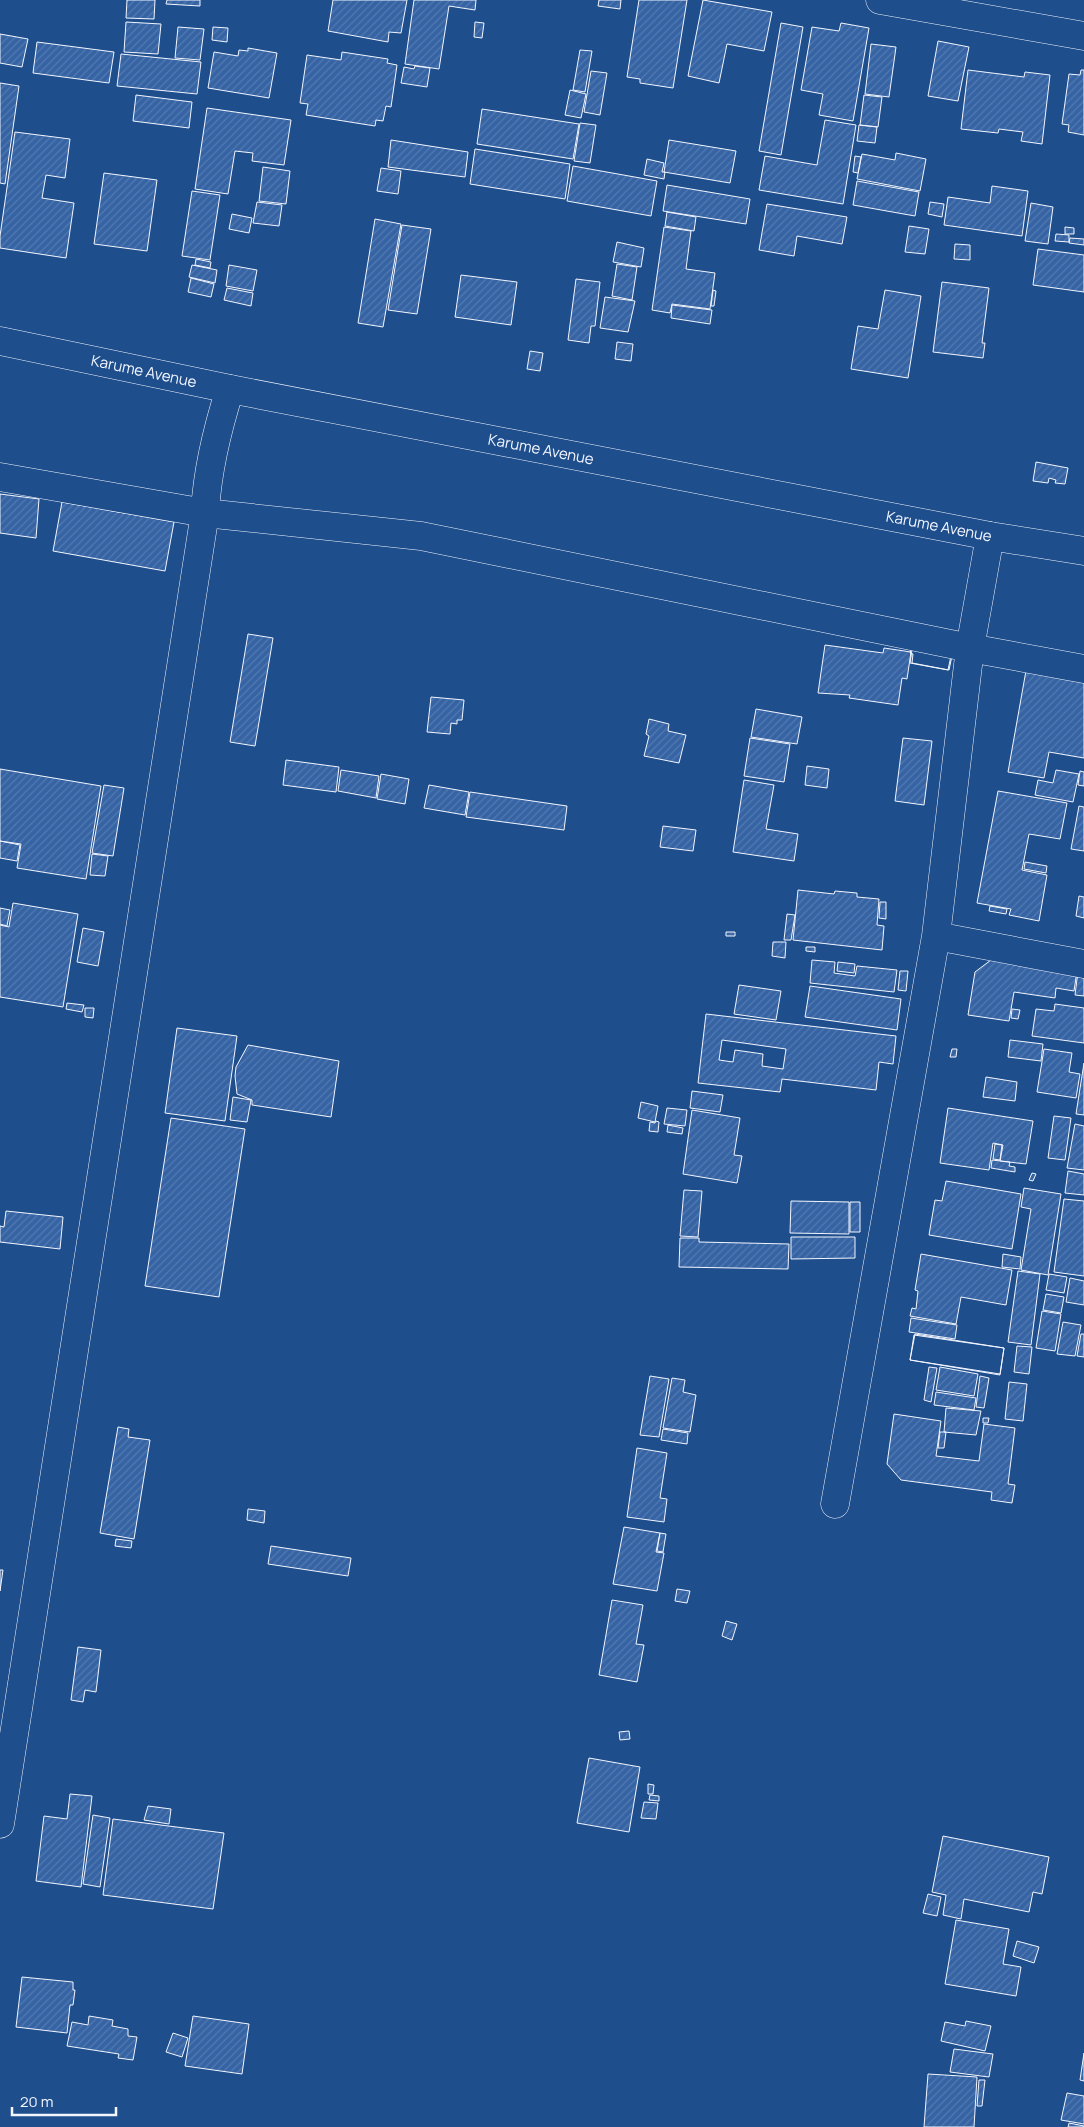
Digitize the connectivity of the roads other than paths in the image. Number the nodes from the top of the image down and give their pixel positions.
1 (880, 0) edge
2 (1084, 36) edge
3 (0, 341) edge
4 (230, 388) junction
5 (0, 477) edge
6 (205, 500) junction
7 (990, 536) junction
8 (1084, 551) edge
9 (970, 648) junction
10 (1084, 668) edge
11 (936, 936) junction
12 (1084, 964) edge
13 (835, 1504) dead end
14 (0, 1824) edge

1 - 2 street
3 - 4 street, Karume Avenue
4 - 6 street
4 - 7 street, Karume Avenue
5 - 6 street
6 - 9 street
6 - 14 street
7 - 8 street, Karume Avenue
7 - 9 street
9 - 10 street
9 - 11 street
11 - 12 street
11 - 13 street

